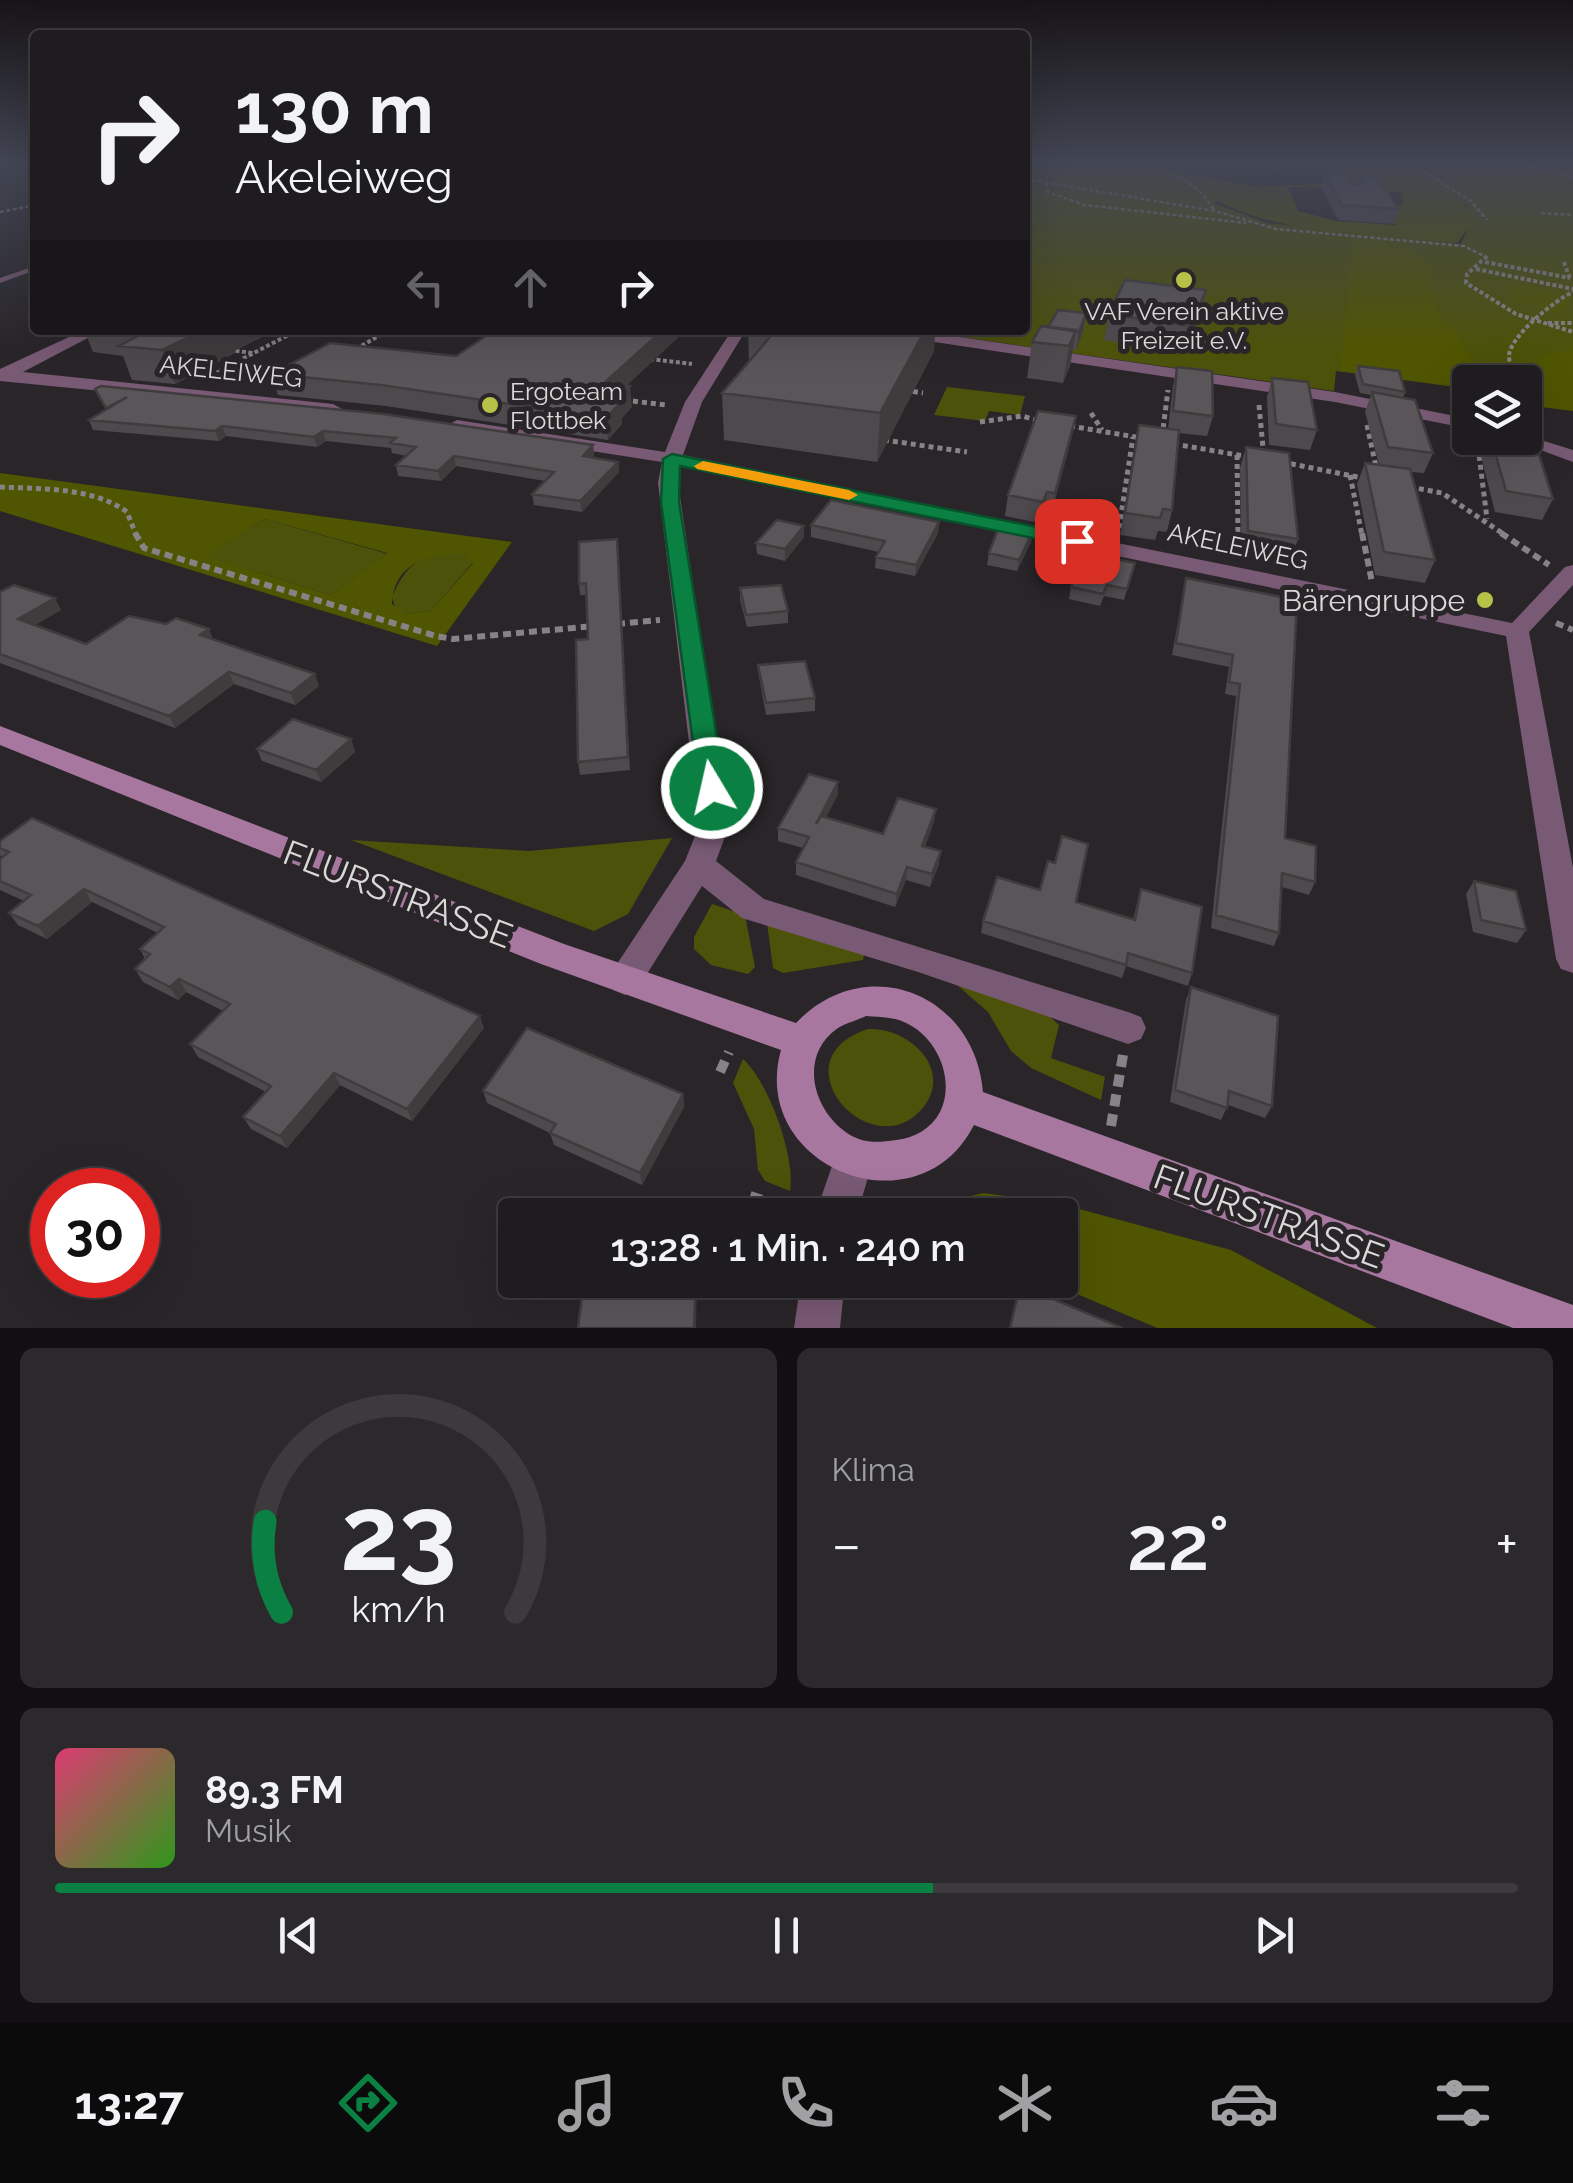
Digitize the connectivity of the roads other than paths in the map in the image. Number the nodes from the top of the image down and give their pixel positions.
1 (30, 270) edge
2 (0, 281) edge
3 (85, 335) edge
4 (734, 335) edge
5 (952, 335) edge
6 (1, 375) edge
7 (352, 412) edge
8 (1452, 420) edge
9 (434, 422) edge
10 (1542, 446) edge
11 (1573, 456) edge
12 (672, 459) junction
13 (1570, 575) edge
14 (1516, 631) junction
15 (0, 735) edge
16 (1562, 836) edge
17 (699, 865) junction
18 (1573, 959) edge
19 (625, 980) junction
20 (1128, 1028) road end
21 (801, 1041) junction
22 (964, 1103) junction
23 (854, 1157) junction
24 (841, 1198) edge
25 (821, 1298) edge
26 (817, 1328) edge
27 (1573, 1328) edge

1 - 2 lane
3 - 6 street
4 - 12 street
5 - 8 street
6 - 7 street, AKELEIWEG
9 - 12 street, AKELEIWEG
10 - 11 street
12 - 14 street, AKELEIWEG
12 - 17 street
13 - 14 street
14 - 16 street
15 - 19 street, FLURSTRASSE
16 - 18 street
17 - 19 street
17 - 20 street
19 - 21 street, FLURSTRASSE
21 - 22 street
21 - 23 street
22 - 23 street
22 - 27 street, FLURSTRASSE
23 - 24 street
25 - 26 street

